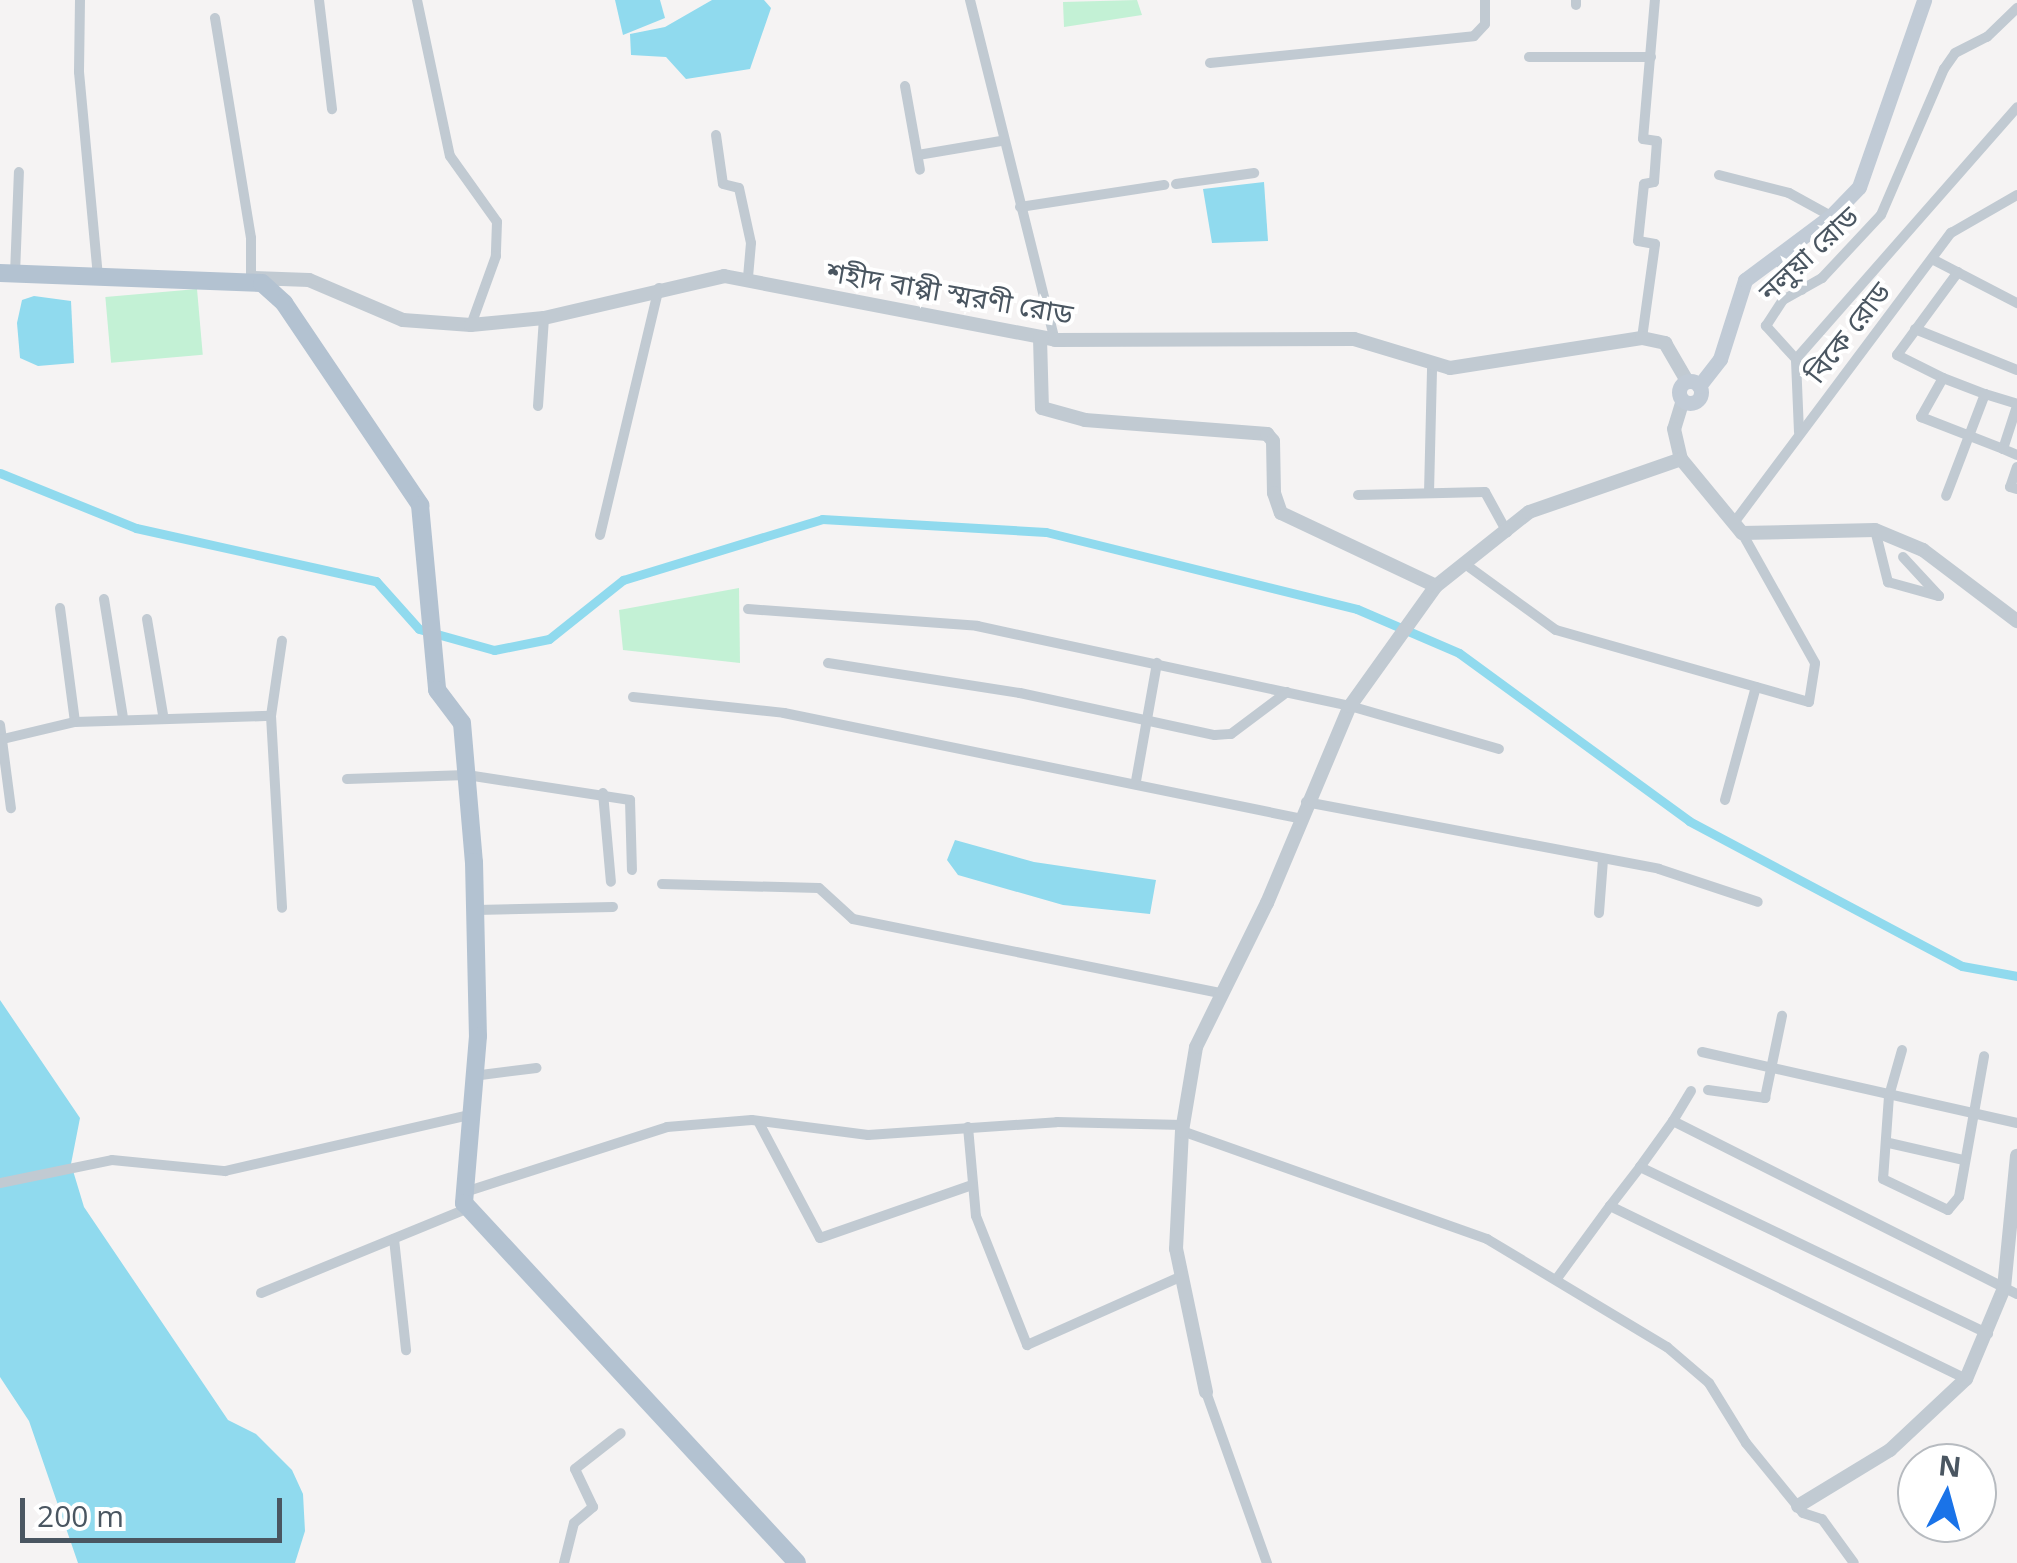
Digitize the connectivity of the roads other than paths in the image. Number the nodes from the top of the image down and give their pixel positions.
1 (80, 0) edge
2 (319, 0) edge
3 (418, 0) edge
4 (970, 0) edge
5 (1485, 0) edge
6 (1655, 0) edge
7 (1924, 0) edge
8 (2017, 8) edge
9 (216, 18) dead end
10 (1529, 56) dead end
11 (1652, 56) junction
12 (1210, 62) dead end
13 (904, 86) dead end
14 (2017, 107) edge
15 (332, 109) dead end
16 (716, 135) dead end
17 (1001, 141) junction
18 (918, 155) junction
19 (920, 170) dead end
20 (19, 172) dead end
21 (1254, 173) dead end
22 (1719, 174) dead end
23 (2017, 195) edge
24 (1020, 207) junction
25 (1831, 216) junction
26 (1776, 258) junction
27 (1932, 258) junction
28 (1958, 272) junction
29 (7, 273) edge
30 (98, 276) junction
31 (251, 278) junction
32 (748, 280) junction
33 (660, 287) junction
34 (1802, 290) junction
35 (2017, 303) edge
36 (544, 318) junction
37 (470, 325) junction
38 (1915, 328) junction
39 (1642, 338) junction
40 (1048, 339) junction
41 (1796, 359) junction
42 (1432, 366) junction
43 (2017, 370) edge
44 (1944, 378) junction
45 (1693, 384) junction
46 (1984, 394) junction
47 (1684, 400) joint
48 (2017, 405) edge
49 (538, 406) dead end
50 (1799, 432) junction
51 (1968, 435) junction
52 (2003, 449) junction
53 (2017, 456) edge
54 (1681, 459) junction
55 (2017, 467) edge
56 (2017, 489) edge
57 (1428, 493) junction
58 (1358, 495) dead end
59 (1946, 496) dead end
60 (1739, 526) junction
61 (1875, 530) junction
62 (1508, 533) junction
63 (600, 535) dead end
64 (1903, 557) dead end
65 (1465, 564) junction
66 (1436, 586) junction
67 (104, 599) dead end
68 (60, 608) dead end
69 (748, 608) dead end
70 (146, 619) dead end
71 (2017, 622) edge
72 (282, 641) dead end
73 (1157, 662) junction
74 (828, 664) dead end
75 (1756, 687) junction
76 (1286, 692) junction
77 (633, 697) dead end
78 (1350, 706) junction
79 (163, 715) junction
80 (272, 716) junction
81 (123, 717) junction
82 (1146, 718) junction
83 (76, 722) junction
84 (0, 726) edge
85 (3, 739) junction
86 (1498, 749) dead end
87 (467, 775) junction
88 (348, 778) dead end
89 (1136, 781) junction
90 (602, 793) junction
91 (1725, 800) dead end
92 (1305, 802) junction
93 (11, 808) dead end
94 (1298, 818) junction
95 (1604, 860) junction
96 (632, 870) dead end
97 (611, 882) dead end
98 (662, 884) dead end
99 (1758, 902) dead end
100 (612, 906) dead end
101 (282, 908) dead end
102 (476, 910) junction
103 (1599, 913) dead end
104 (1219, 993) junction
105 (1782, 1016) dead end
106 (1902, 1050) dead end
107 (1702, 1052) dead end
108 (1984, 1056) dead end
109 (536, 1068) dead end
110 (1773, 1070) junction
111 (472, 1076) junction
112 (1708, 1090) dead end
113 (1691, 1092) dead end
114 (1889, 1096) junction
115 (468, 1114) junction
116 (1976, 1114) junction
117 (758, 1121) junction
118 (1673, 1121) junction
119 (2017, 1123) edge
120 (968, 1127) junction
121 (1182, 1128) junction
122 (1889, 1143) junction
123 (2017, 1156) edge
124 (1964, 1160) junction
125 (1640, 1167) junction
126 (2016, 1179) edge
127 (0, 1182) edge
128 (969, 1186) junction
129 (465, 1200) junction
130 (1610, 1206) junction
131 (394, 1238) junction
132 (2015, 1241) edge
133 (1180, 1277) junction
134 (1558, 1277) junction
135 (2011, 1291) edge
136 (261, 1292) dead end
137 (1988, 1334) junction
138 (406, 1350) dead end
139 (1966, 1379) junction
140 (1206, 1392) joint
141 (620, 1432) dead end
142 (1798, 1506) junction
143 (564, 1563) edge
144 (797, 1563) edge
145 (1267, 1563) edge
146 (1854, 1563) edge

1 - 30 street
2 - 15 street
3 - 37 street
4 - 17 street
5 - 12 street
6 - 11 street
7 - 25 main road
8 - 34 street, নলুয়া রোড
9 - 31 street
10 - 11 street
11 - 39 street
13 - 18 street
14 - 41 street
16 - 32 street
17 - 18 street
17 - 24 street
18 - 19 street
20 - 29 street
21 - 24 street
22 - 25 street
23 - 27 street, বিকে রোড
24 - 40 street
25 - 26 main road
26 - 34 street
26 - 45 main road
27 - 28 street
27 - 50 street, বিকে রোড
28 - 35 street
28 - 38 street
29 - 30 main road
30 - 31 main road
31 - 37 street, শহীদ বাপ্পী স্মরণী রোড
31 - 87 main road
32 - 33 street, শহীদ বাপ্পী স্মরণী রোড
32 - 40 street, শহীদ বাপ্পী স্মরণী রোড
33 - 36 street, শহীদ বাপ্পী স্মরণী রোড
33 - 63 street
34 - 41 street, নলুয়া রোড
36 - 37 street, শহীদ বাপ্পী স্মরণী রোড
36 - 49 street
38 - 43 street
38 - 44 street
39 - 42 street, শহীদ বাপ্পী স্মরণী রোড
39 - 45 street
40 - 42 street, শহীদ বাপ্পী স্মরণী রোড
40 - 66 street
41 - 50 street
42 - 57 street
44 - 46 street
44 - 51 street
45 - 47 main road
46 - 48 street
46 - 51 street
47 - 54 street
48 - 52 street
50 - 60 street, বিকে রোড
51 - 52 street
51 - 59 street
52 - 53 street
54 - 60 street
54 - 62 street
55 - 56 street
57 - 58 street
57 - 62 street
60 - 61 street
60 - 75 street
61 - 64 street
61 - 71 street
62 - 65 street
65 - 66 street
65 - 75 street
66 - 78 street
67 - 81 street
68 - 83 street
69 - 73 street
70 - 79 street
72 - 80 street
73 - 76 street
73 - 82 street
74 - 82 street
75 - 91 street
76 - 78 street
76 - 82 street
77 - 89 street
78 - 86 street
78 - 92 street
79 - 80 street
79 - 81 street
80 - 101 street
81 - 83 street
82 - 89 street
83 - 85 street
84 - 85 street
85 - 93 street
87 - 88 street
87 - 90 street
87 - 102 main road
89 - 94 street
90 - 96 street
90 - 97 street
92 - 94 street
92 - 95 street
94 - 104 street
95 - 99 street
95 - 103 street
98 - 104 street
100 - 102 street
102 - 111 main road
104 - 121 street
105 - 110 street
106 - 114 street
107 - 110 street
108 - 116 street
109 - 111 street
110 - 112 street
110 - 114 street
111 - 115 main road
113 - 118 street
114 - 116 street
114 - 122 street
115 - 127 street
115 - 129 main road
116 - 119 street
116 - 124 street
117 - 120 street
117 - 128 street
117 - 129 street
118 - 125 street
118 - 135 street
120 - 121 street
120 - 128 street
121 - 133 street
121 - 134 street
122 - 124 street
122 - 124 street
123 - 126 street
125 - 130 street
125 - 137 street
126 - 132 street
128 - 133 street
129 - 131 street
129 - 144 main road
130 - 134 street
130 - 139 street
131 - 136 street
131 - 138 street
132 - 135 street
133 - 140 street
134 - 142 street
135 - 137 street
137 - 139 street
139 - 142 street
140 - 145 street
141 - 143 street
142 - 146 street

